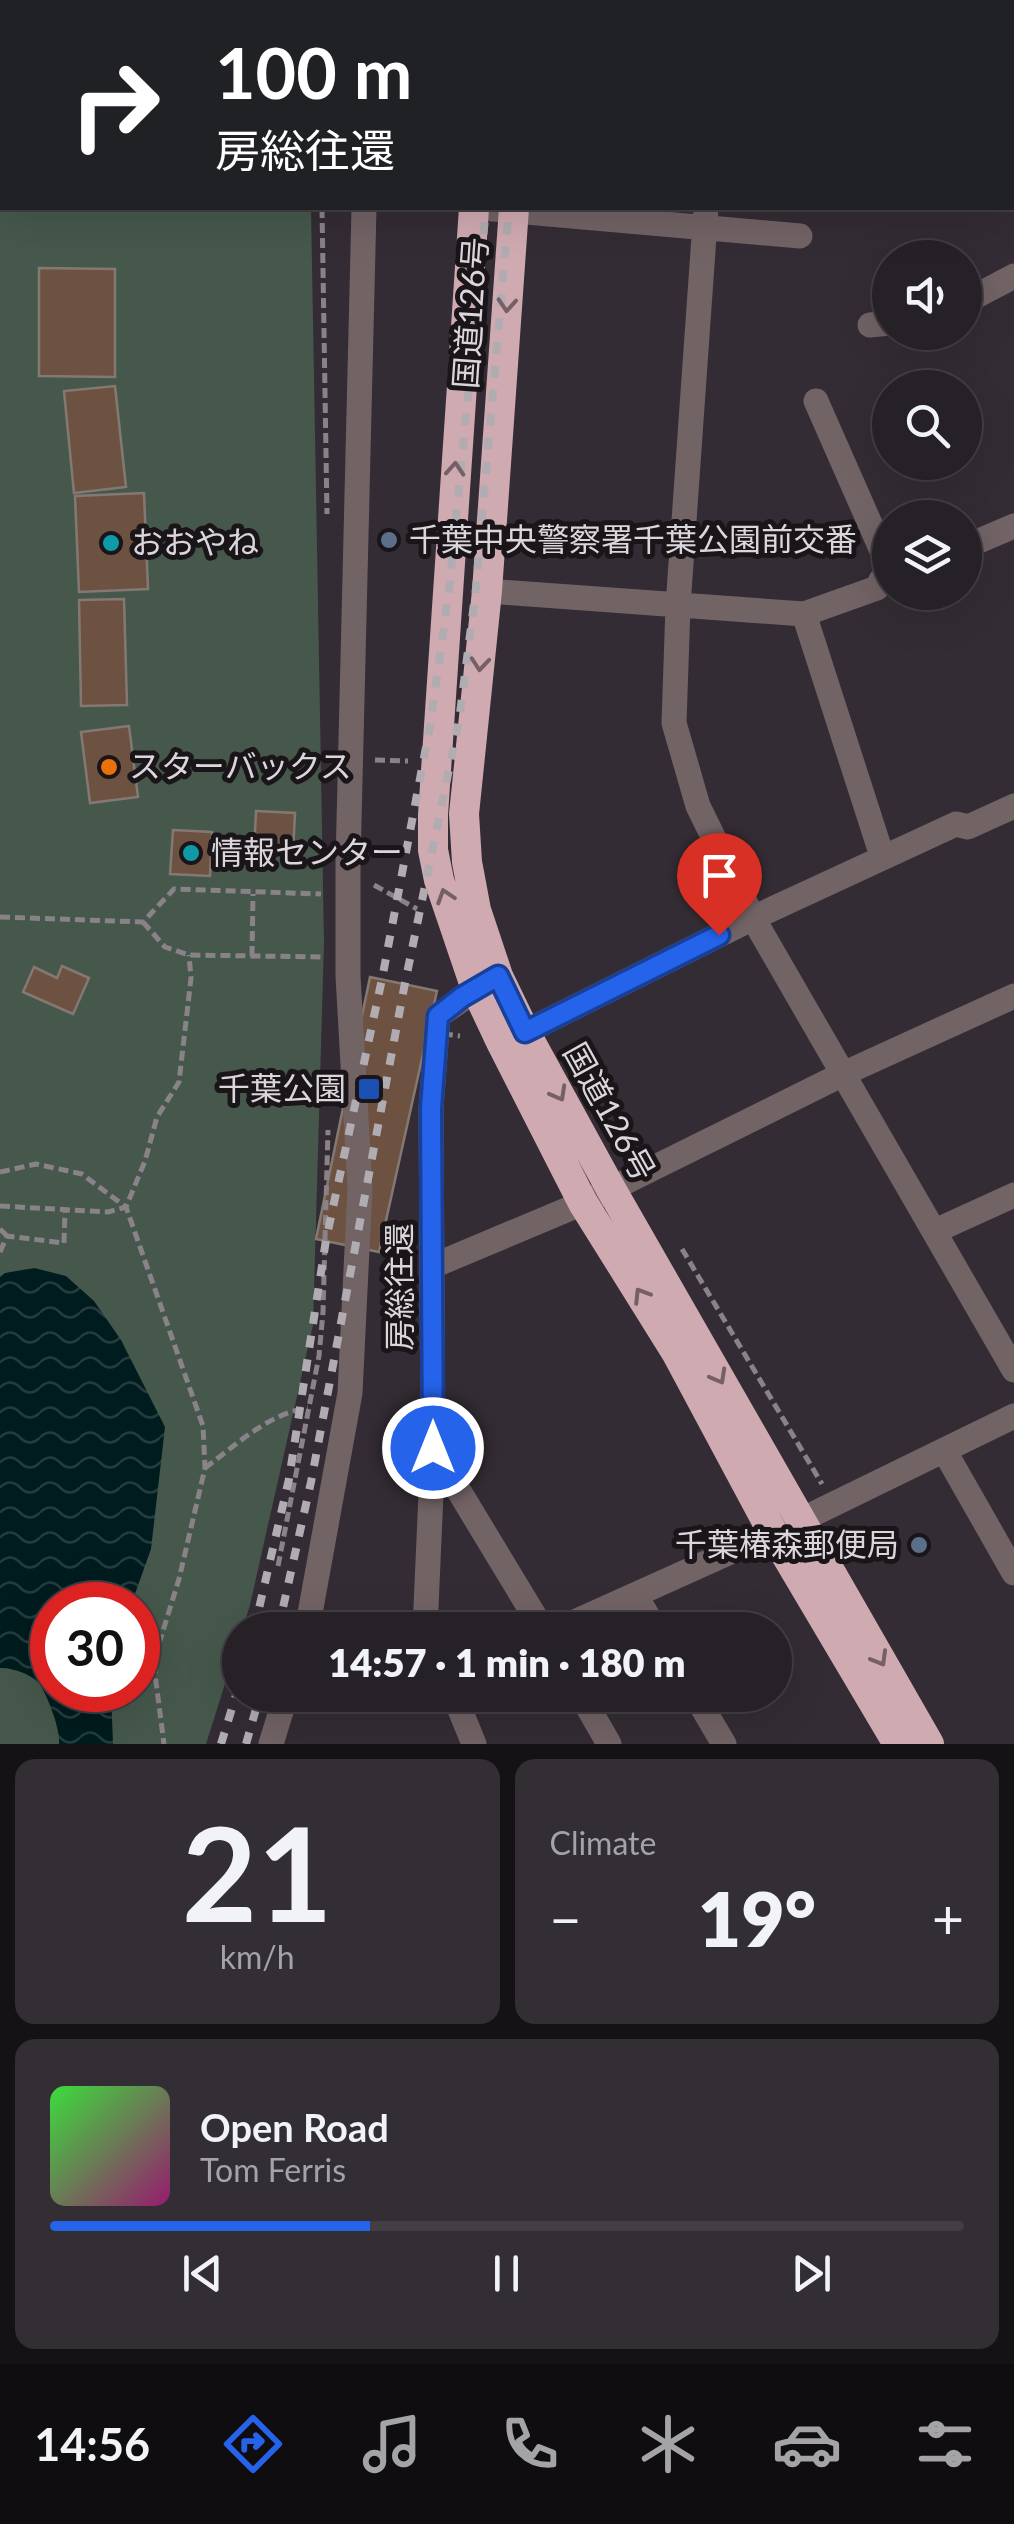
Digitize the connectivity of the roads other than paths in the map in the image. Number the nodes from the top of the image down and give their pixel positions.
1 (364, 210) edge
2 (478, 210) edge
3 (514, 210) edge
4 (535, 210) edge
5 (705, 218) edge
6 (800, 236) dead end
7 (1014, 276) edge
8 (982, 293) edge
9 (816, 401) dead end
10 (1014, 526) edge
11 (872, 531) edge
12 (982, 540) edge
13 (486, 590) junction
14 (872, 590) edge
15 (678, 606) junction
16 (804, 614) junction
17 (1014, 806) edge
18 (882, 856) junction
19 (754, 918) junction
20 (487, 983) junction
21 (1014, 996) edge
22 (525, 1032) junction
23 (843, 1074) junction
24 (1014, 1195) edge
25 (597, 1196) junction
26 (935, 1231) junction
27 (433, 1266) junction
28 (1014, 1370) edge
29 (1014, 1416) edge
30 (433, 1448) junction
31 (944, 1450) junction
32 (786, 1527) junction
33 (1014, 1573) edge
34 (635, 1595) junction
35 (310, 1612) edge
36 (426, 1612) edge
37 (532, 1612) edge
38 (597, 1612) edge
39 (645, 1612) edge
40 (280, 1712) edge
41 (461, 1712) edge
42 (591, 1712) edge
43 (704, 1712) edge
44 (270, 1744) edge
45 (474, 1744) edge
46 (609, 1744) edge
47 (724, 1744) edge
48 (898, 1744) edge
49 (929, 1744) edge

1 - 35 street
20 -> 2 highway, 国道126号
3 -> 13 highway, 国道126号
4 - 5 street
5 - 6 street
5 - 15 street
7 - 8 street
9 - 11 street
10 - 12 street
13 - 15 street
13 -> 20 highway, 国道126号
14 - 16 street
15 - 16 street
15 - 19 street
16 - 18 street
17 - 18 street
18 - 19 street
19 - 22 street
19 - 23 street
20 - 22 highway, 国道126号
20 - 25 highway, 国道126号
20 - 27 street, 房総往還
21 - 23 street
22 -> 25 highway, 国道126号
23 - 25 street
23 - 26 street
24 - 26 street
25 - 27 street
25 - 32 highway, 国道126号
26 - 28 street
27 - 30 street, 房総往還
29 - 31 street
30 - 36 street, 房総往還
30 - 37 street
31 - 32 street
31 - 33 street
32 - 34 street
32 - 48 highway, 国道126号
32 -> 49 highway, 国道126号
34 - 38 street
34 - 39 street
40 - 44 street
41 - 45 street
42 - 46 street
43 - 47 street

